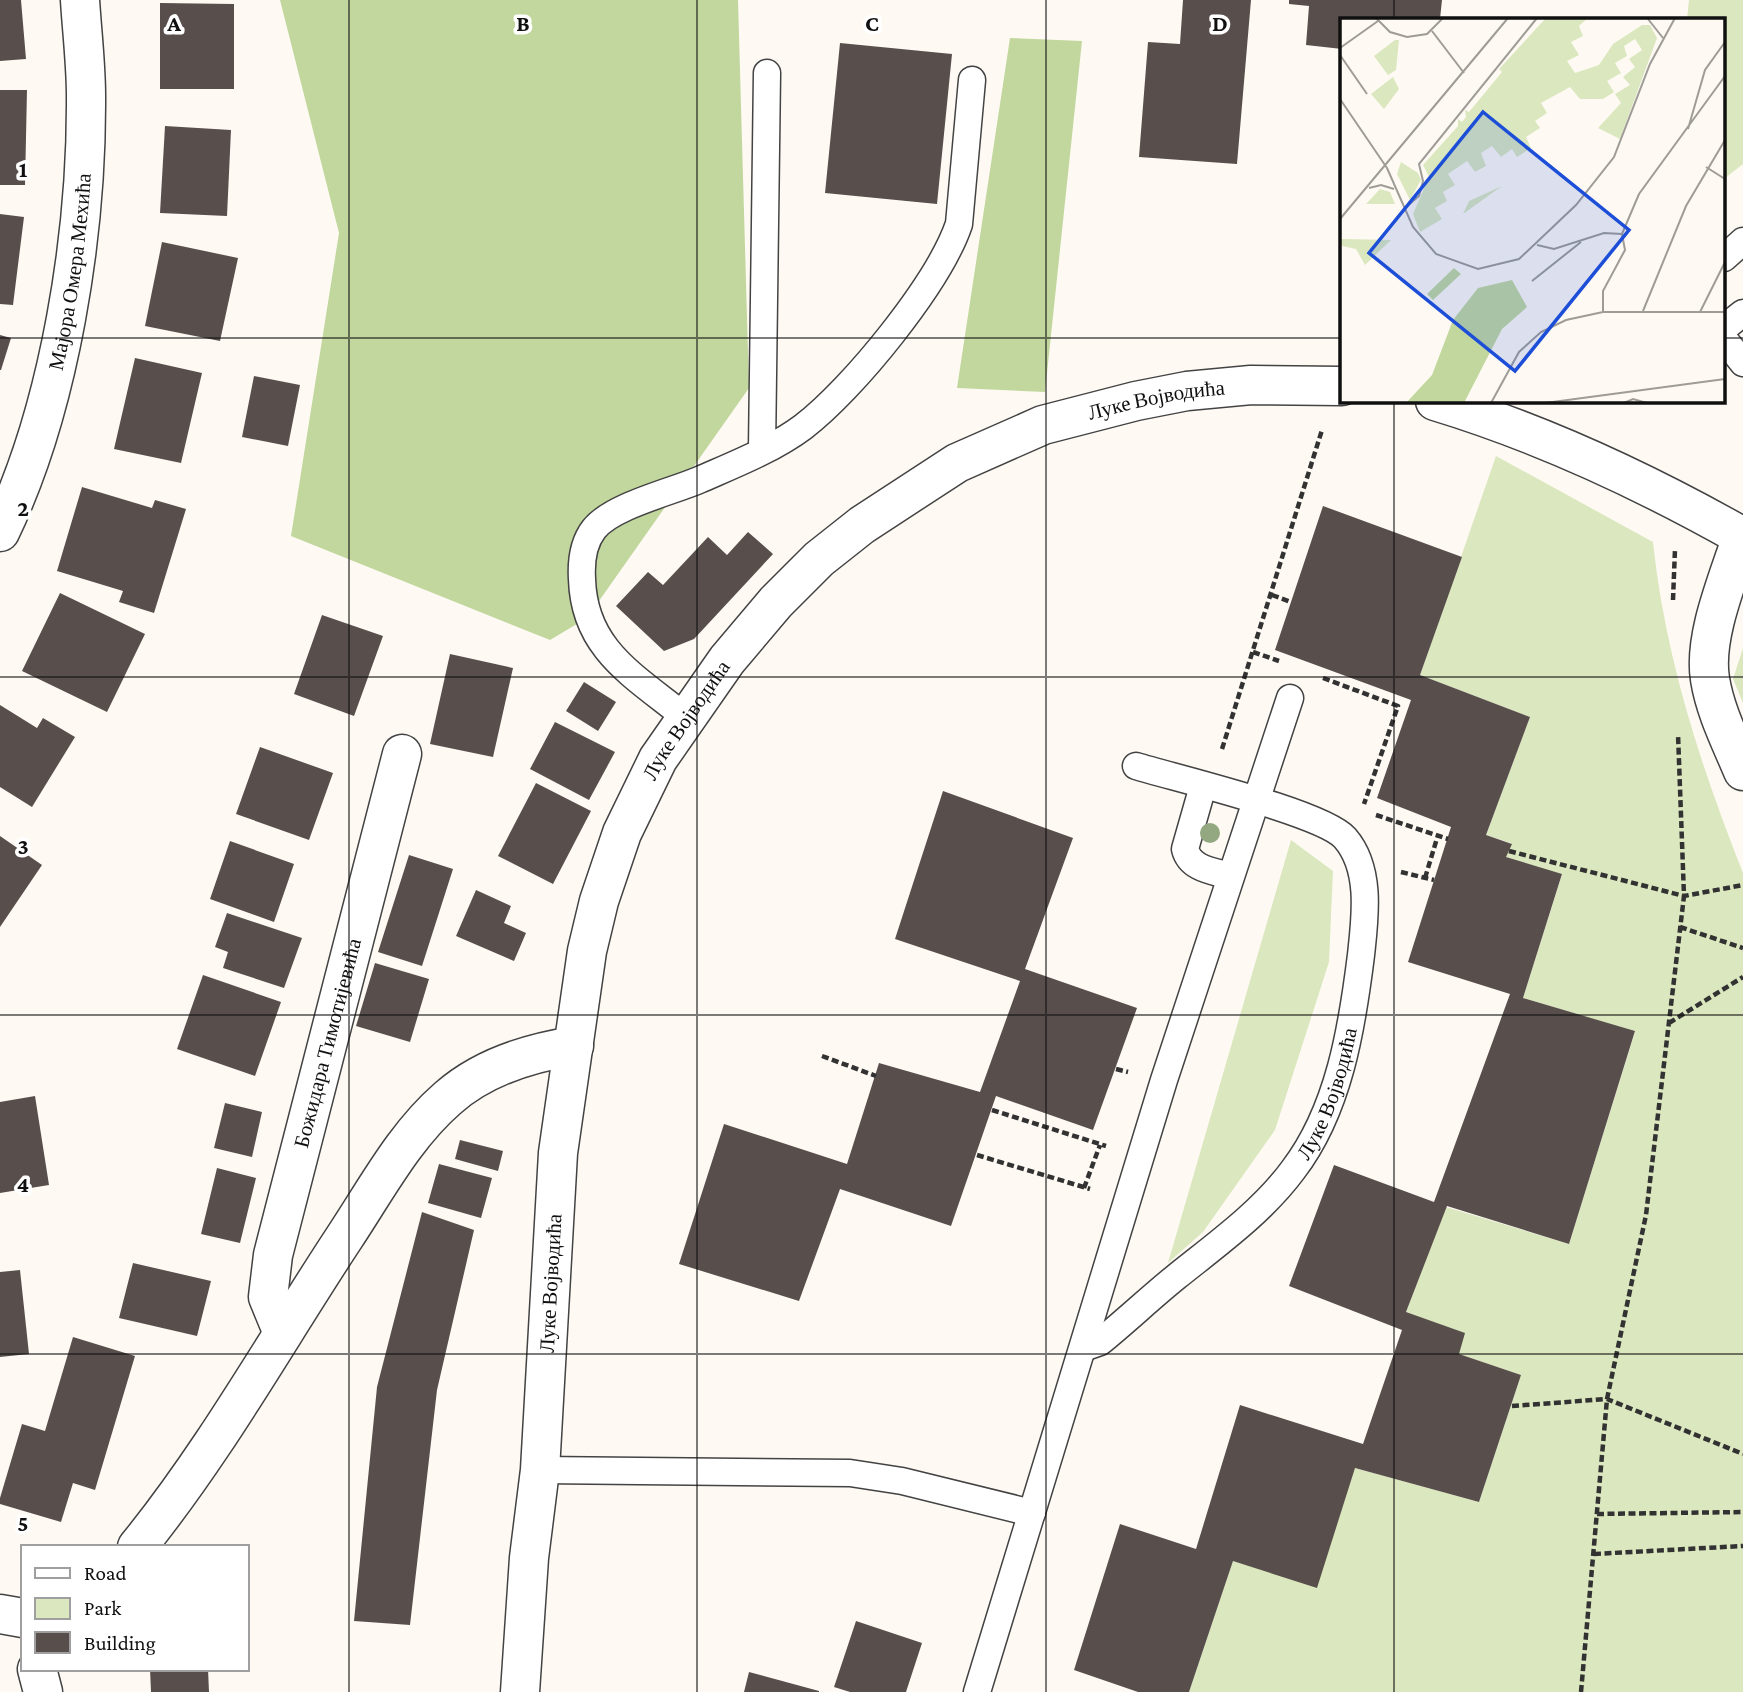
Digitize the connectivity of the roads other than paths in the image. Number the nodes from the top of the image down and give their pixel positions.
1 (80, 0) edge
2 (767, 74) dead end
3 (972, 80) dead end
4 (1743, 241) edge
5 (1726, 256) edge
6 (1743, 313) edge
7 (1726, 326) edge
8 (1726, 342) edge
9 (1743, 363) edge
10 (1338, 386) edge
11 (1437, 402) edge
12 (762, 450) junction
13 (0, 532) edge
14 (1743, 536) edge
15 (1290, 698) dead end
16 (685, 717) junction
17 (402, 754) dead end
18 (1136, 766) dead end
19 (1743, 771) edge
20 (1207, 787) junction
21 (1255, 801) junction
22 (1230, 876) junction
23 (574, 1046) junction
24 (282, 1331) junction
25 (1083, 1348) junction
26 (540, 1470) junction
27 (1032, 1513) junction
28 (139, 1545) edge
29 (0, 1614) edge
30 (21, 1618) edge
31 (38, 1671) edge
32 (43, 1692) edge
33 (520, 1692) edge
34 (976, 1692) edge

1 - 13 street, Мајора Омера Мехића
2 - 12 lane
3 - 12 lane
4 - 5 lane
6 - 7 lane
8 - 9 lane
10 - 16 street, Луке Војводића
11 - 14 street
12 - 16 lane
14 - 19 street
15 - 21 lane
16 - 23 street, Луке Војводића
17 - 24 street, Божидара Тимотијевића
18 - 20 lane, Луке Војводића
20 - 21 lane, Луке Војводића
20 - 22 lane
21 - 22 lane
21 - 25 lane, Луке Војводића
22 - 25 lane
23 - 24 street
23 - 26 street, Луке Војводића
24 - 28 street
25 - 27 lane
26 - 27 lane
26 - 33 street, Луке Војводића
27 - 34 lane
29 - 30 street
31 - 32 street

